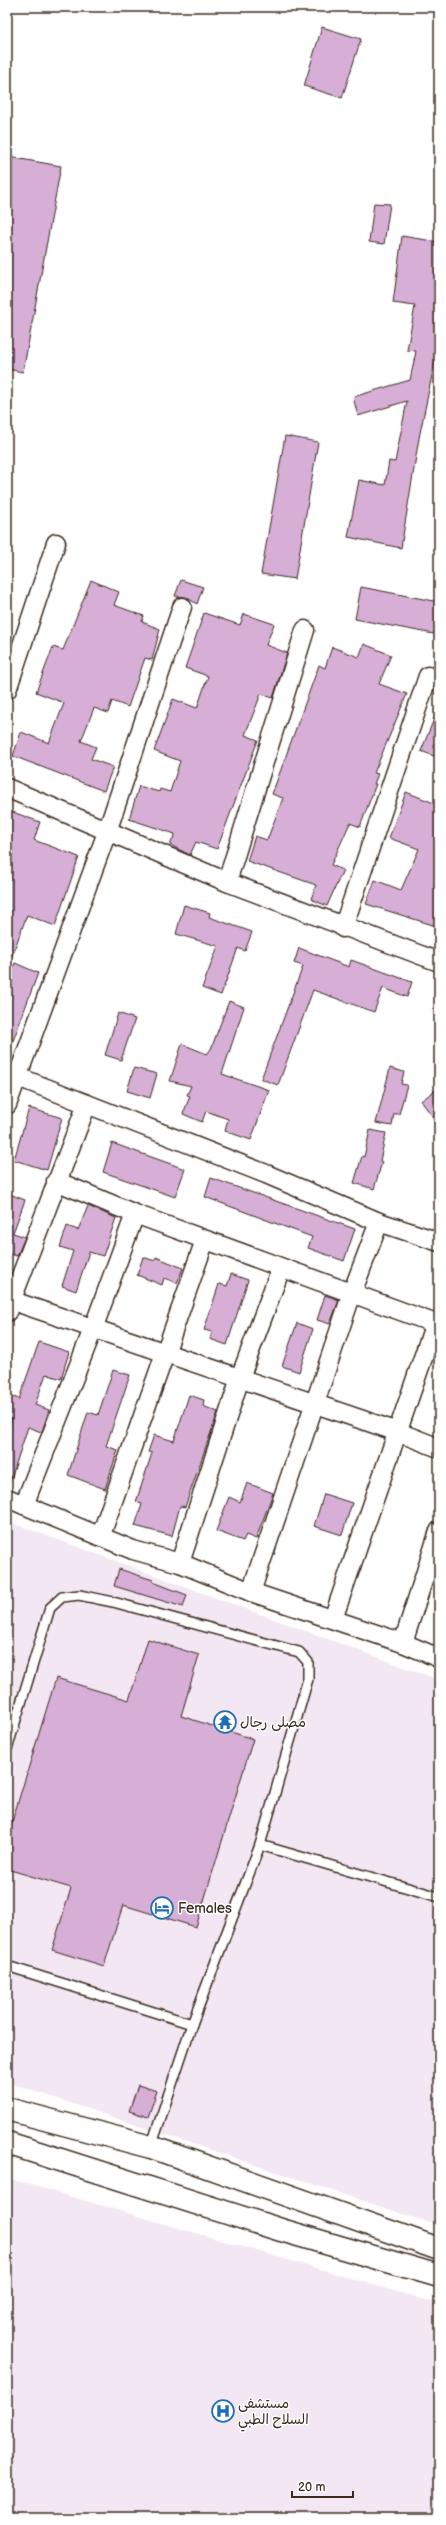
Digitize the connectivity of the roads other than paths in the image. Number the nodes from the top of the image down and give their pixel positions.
1 (56, 543) dead end
2 (182, 607) dead end
3 (305, 630) dead end
4 (428, 676) dead end
5 (7, 690) edge
6 (7, 788) edge
7 (107, 832) junction
8 (227, 882) junction
9 (344, 928) junction
10 (439, 962) edge
11 (18, 1077) junction
12 (87, 1104) junction
13 (7, 1105) edge
14 (56, 1181) junction
15 (135, 1214) junction
16 (380, 1222) junction
17 (205, 1240) junction
18 (439, 1242) edge
19 (281, 1268) junction
20 (352, 1293) junction
21 (8, 1304) edge
22 (437, 1324) edge
23 (93, 1329) junction
24 (165, 1353) junction
25 (240, 1378) junction
26 (315, 1403) junction
27 (398, 1432) junction
28 (439, 1448) edge
29 (7, 1498) edge
30 (24, 1505) junction
31 (439, 1530) edge
32 (102, 1535) junction
33 (180, 1563) junction
34 (251, 1592) junction
35 (333, 1619) junction
36 (403, 1643) junction
37 (439, 1658) edge
38 (7, 1749) edge
39 (260, 1845) junction
40 (439, 1897) edge
41 (7, 1966) edge
42 (192, 2024) junction
43 (7, 2109) edge
44 (7, 2143) edge
45 (150, 2147) junction
46 (439, 2249) edge
47 (439, 2276) edge

1 - 5 street
2 - 7 street
3 - 8 street
4 - 9 street
6 - 7 street
7 - 8 street
7 - 11 street
8 - 9 street
9 - 10 street
11 - 12 street
11 - 13 street
12 - 14 street
12 - 16 street
14 - 15 street
14 - 21 street
15 - 17 street
15 - 23 street
16 - 18 street
16 - 20 street
17 - 19 street
17 - 24 street
19 - 20 street
19 - 25 street
20 - 22 street
20 - 26 street
21 - 23 street
22 - 27 street
23 - 24 street
23 - 30 street
24 - 25 street
24 - 32 street
25 - 26 street
25 - 33 street
26 - 27 street
26 - 34 street
27 - 28 street
27 - 35 street
29 - 30 street
30 - 32 street
31 - 36 street
32 - 33 street
33 - 34 street
34 - 35 street
35 - 36 street
36 - 37 street
38 - 39 lane
39 - 40 lane
39 - 42 lane
41 - 42 lane
42 - 45 lane
43 - 45 main road
44 - 47 main road
45 - 46 main road

